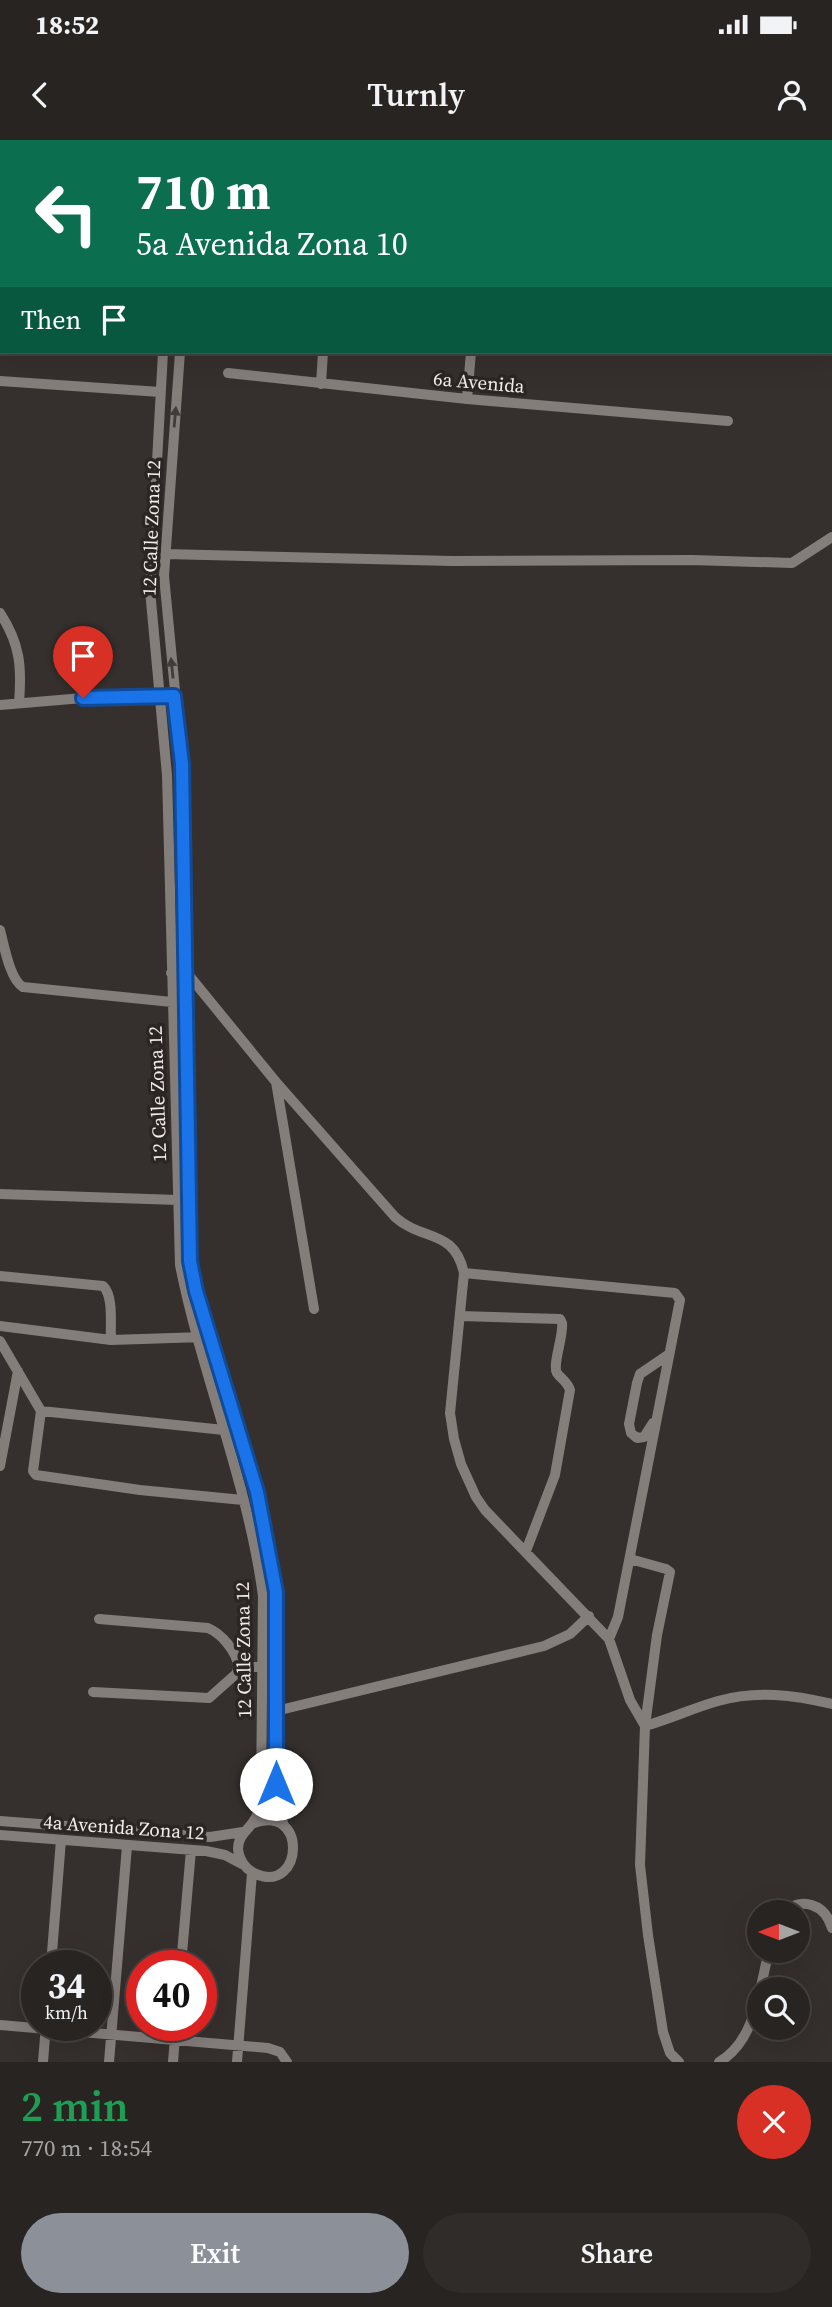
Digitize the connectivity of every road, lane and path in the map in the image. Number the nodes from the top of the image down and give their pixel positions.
1 (163, 354) edge
2 (180, 354) edge
3 (323, 354) edge
4 (471, 354) edge
5 (228, 373) dead end
6 (0, 381) edge
7 (321, 384) junction
8 (160, 392) junction
9 (467, 399) junction
10 (728, 421) dead end
11 (156, 475) junction
12 (170, 476) junction
13 (832, 537) edge
14 (165, 554) junction
15 (1, 616) edge
16 (161, 695) junction
17 (174, 696) junction
18 (19, 703) junction
19 (0, 705) edge
20 (0, 930) edge
21 (171, 973) junction
22 (187, 973) junction
23 (172, 1002) junction
24 (276, 1082) junction
25 (0, 1194) edge
26 (178, 1200) junction
27 (464, 1273) junction
28 (0, 1276) edge
29 (314, 1309) dead end
30 (460, 1315) junction
31 (0, 1326) edge
32 (209, 1335) junction
33 (196, 1339) junction
34 (111, 1340) junction
35 (0, 1341) edge
36 (668, 1355) junction
37 (18, 1371) junction
38 (41, 1410) junction
39 (656, 1417) junction
40 (223, 1430) junction
41 (0, 1466) edge
42 (243, 1500) junction
43 (526, 1551) junction
44 (629, 1559) junction
45 (589, 1616) junction
46 (99, 1619) dead end
47 (609, 1639) junction
48 (239, 1667) junction
49 (262, 1667) junction
50 (93, 1692) dead end
51 (832, 1704) edge
52 (276, 1711) junction
53 (645, 1726) junction
54 (0, 1821) edge
55 (284, 1826) junction
56 (247, 1828) junction
57 (0, 1835) edge
58 (61, 1840) junction
59 (127, 1846) junction
60 (191, 1850) junction
61 (243, 1864) junction
62 (252, 1873) junction
63 (810, 1905) edge
64 (832, 1928) edge
65 (52, 1950) edge
66 (182, 1950) edge
67 (765, 1964) edge
68 (0, 2025) edge
69 (21, 2026) edge
70 (112, 2034) joint
71 (126, 2035) edge
72 (45, 2041) edge
73 (111, 2041) edge
74 (174, 2041) edge
75 (187, 2041) edge
76 (239, 2045) junction
77 (43, 2062) edge
78 (109, 2062) edge
79 (173, 2062) edge
80 (237, 2062) edge
81 (287, 2062) edge
82 (679, 2062) edge
83 (719, 2062) edge

1 - 8 street, 12 Calle Zona 12
12 -> 2 street, 12 Calle Zona 12
3 - 7 street
4 - 9 street
5 - 7 street, 6a Avenida
6 - 8 street
7 - 9 street, 6a Avenida
8 - 11 street, 12 Calle Zona 12
9 - 10 street, 6a Avenida
11 - 12 street
11 - 16 street, 12 Calle Zona 12
12 - 14 street, 12 Calle Zona 12
13 - 14 street
17 -> 14 street, 12 Calle Zona 12
15 - 18 street
16 - 17 street
16 - 18 street
16 - 21 street, 12 Calle Zona 12
17 - 22 street, 12 Calle Zona 12
18 - 19 street
20 - 23 street
21 - 22 street
21 - 23 street, 12 Calle Zona 12
22 - 24 street
22 - 32 street, 12 Calle Zona 12
23 - 26 street, 12 Calle Zona 12
24 - 27 street
24 - 29 street
25 - 26 street
26 - 33 street, 12 Calle Zona 12
27 - 30 street
27 - 36 street
28 - 34 street
30 - 43 street
30 - 43 street
31 - 34 street
32 - 33 street
32 - 52 street, 12 Calle Zona 12
33 - 34 street
33 - 40 street, 12 Calle Zona 12
35 - 37 street
36 - 39 street
36 - 39 street
37 - 38 street
37 - 41 street
38 - 40 street
38 - 42 street
39 - 44 street
40 - 42 street, 12 Calle Zona 12
42 - 49 street, 12 Calle Zona 12
43 - 45 street
44 - 47 street
44 - 53 street
45 - 47 street
45 - 52 street
46 - 48 street
47 - 53 street
48 - 49 street
48 - 50 street
49 - 56 street, 12 Calle Zona 12
51 - 53 street
52 - 55 street, 12 Calle Zona 12
53 - 82 street
54 - 56 street, 4a Avenida Zona 12
55 - 56 street
55 - 62 street
56 - 61 street
57 - 58 street, 4a Avenida Zona 12
58 - 59 street, 4a Avenida Zona 12
58 - 65 street
59 - 60 street, 4a Avenida Zona 12
59 - 70 street
60 - 61 street, 4a Avenida Zona 12
60 - 66 street
61 - 62 street
62 - 76 street
63 - 64 street
67 - 83 street
68 - 69 street
70 - 71 street
72 - 77 street
73 - 78 street
74 - 79 street
75 - 76 street
76 - 80 street
76 - 81 street

